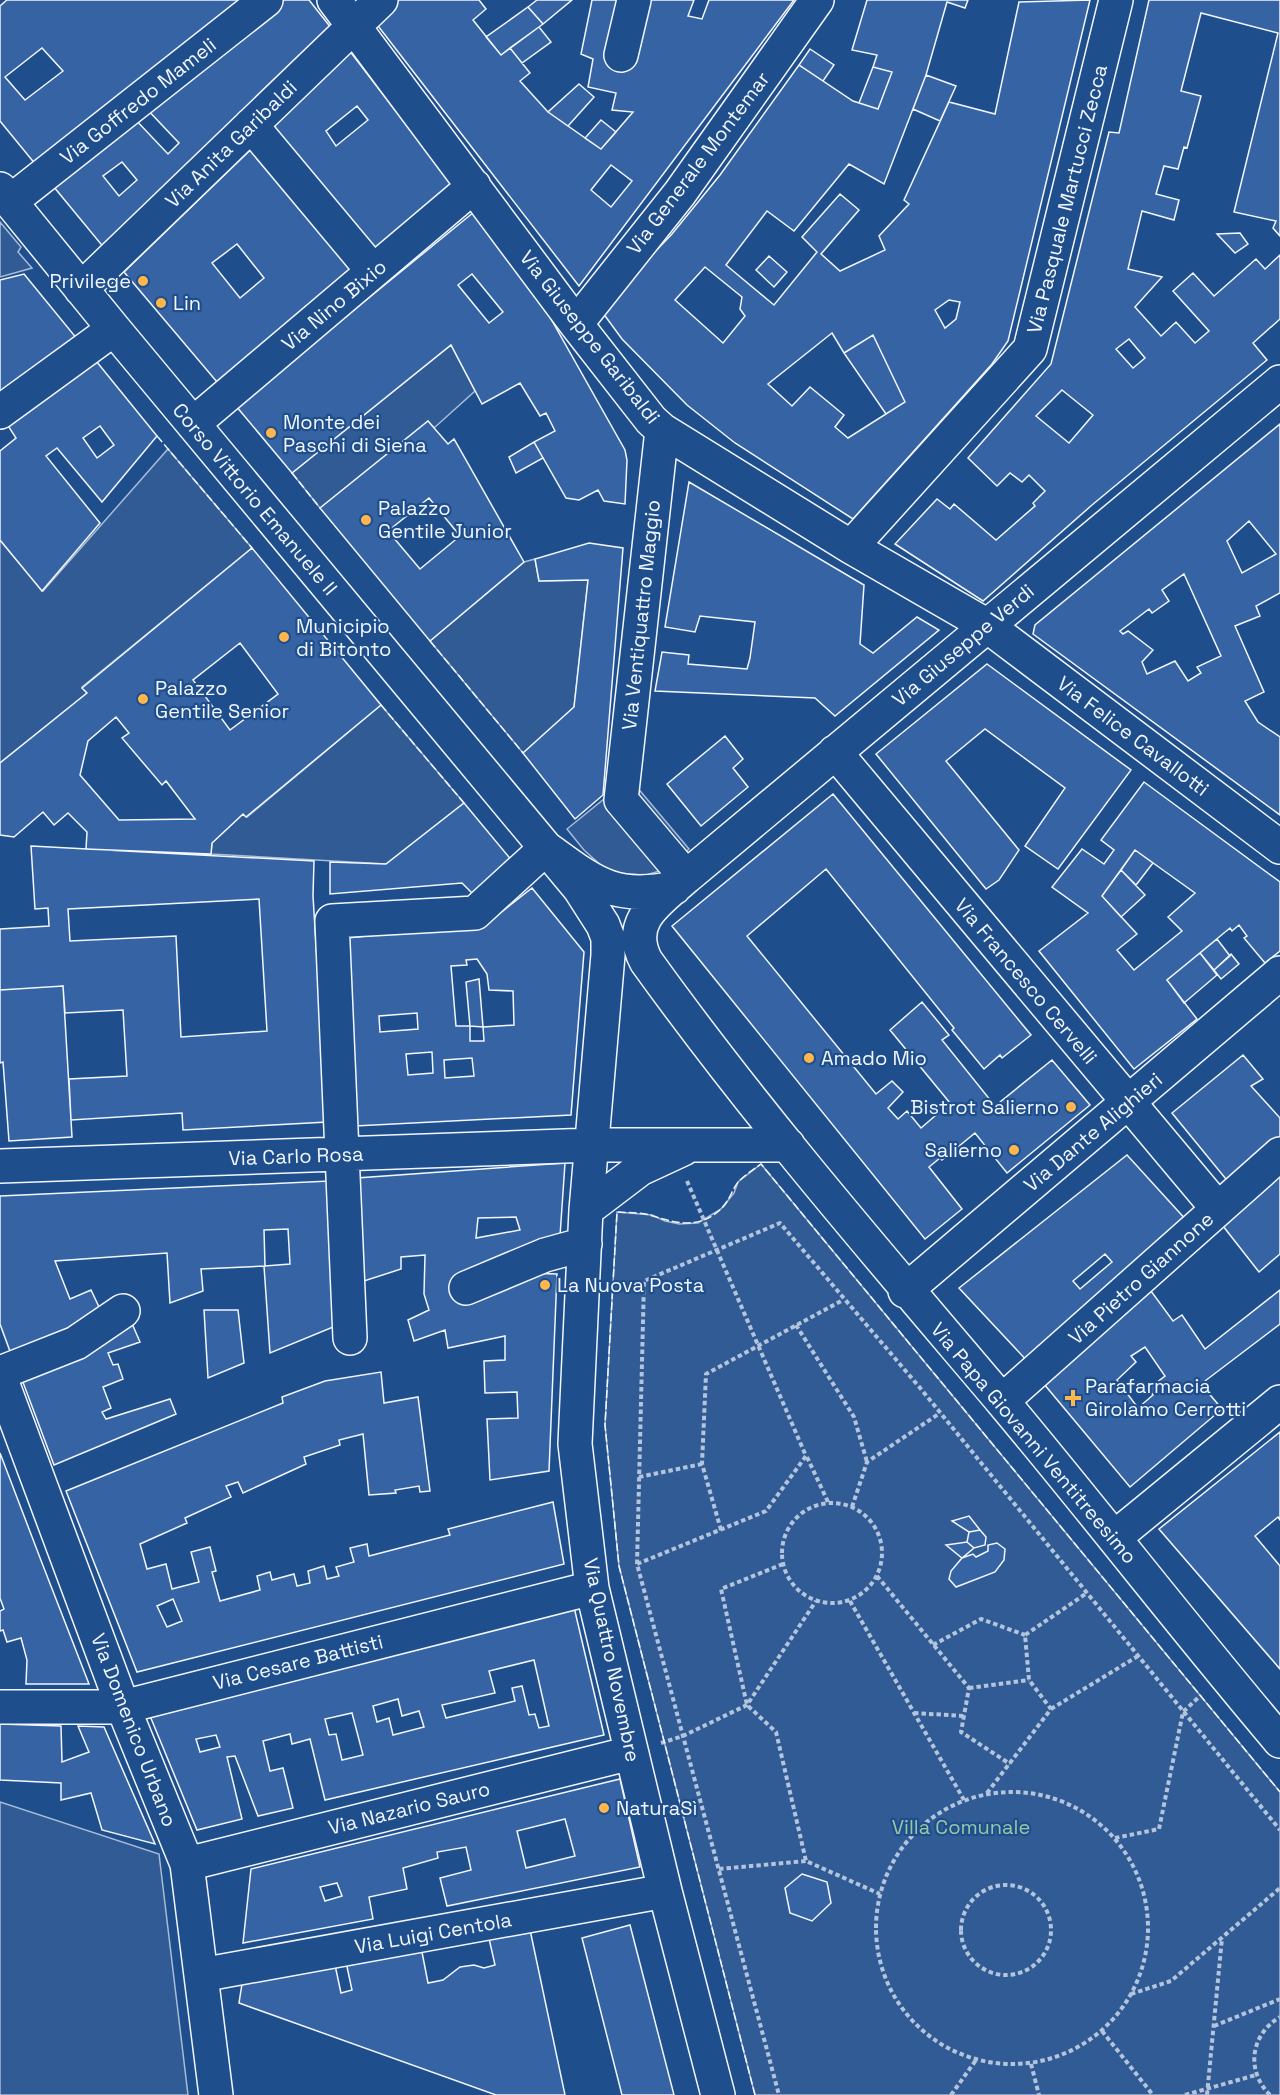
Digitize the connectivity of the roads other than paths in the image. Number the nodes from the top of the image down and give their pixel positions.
1 (266, 0) edge
2 (334, 0) edge
3 (381, 0) edge
4 (634, 0) edge
5 (817, 0) edge
6 (1116, 0) edge
7 (354, 26) junction
8 (621, 55) dead end
9 (251, 125) junction
10 (474, 186) junction
11 (5, 195) edge
12 (373, 271) junction
13 (81, 289) junction
14 (576, 324) junction
15 (114, 329) junction
16 (1280, 382) edge
17 (0, 412) edge
18 (194, 424) junction
19 (662, 430) junction
20 (851, 547) junction
21 (986, 625) junction
22 (835, 752) junction
23 (1280, 847) edge
24 (546, 848) junction
25 (680, 882) junction
26 (648, 911) joint
27 (1280, 973) edge
28 (1128, 1102) junction
29 (592, 1144) junction
30 (788, 1145) junction
31 (684, 1149) junction
32 (342, 1154) junction
33 (1280, 1154) edge
34 (0, 1166) edge
35 (1218, 1209) junction
36 (586, 1210) junction
37 (585, 1244) junction
38 (466, 1288) dead end
39 (906, 1291) junction
40 (123, 1311) dead end
41 (350, 1338) dead end
42 (0, 1373) edge
43 (0, 1377) edge
44 (1002, 1401) junction
45 (1280, 1401) edge
46 (1114, 1538) junction
47 (592, 1588) junction
48 (0, 1707) edge
49 (123, 1707) junction
50 (1280, 1741) edge
51 (631, 1753) junction
52 (187, 1864) junction
53 (665, 1891) junction
54 (201, 1975) junction
55 (216, 2095) edge
56 (718, 2095) edge

1 - 11 street, Via Goffredo Mameli
2 - 7 street, Via Giuseppe Garibaldi
3 - 7 street, Via Anita Garibaldi
4 - 8 street
5 - 14 street, Via Generale Montemar
6 - 20 street, Via Pasquale Martucci Zecca
7 - 9 street, Via Anita Garibaldi
7 - 10 street, Via Giuseppe Garibaldi
9 - 12 street
9 - 13 street, Via Anita Garibaldi
10 - 12 street, Via Nino Bixio
10 - 14 street, Via Giuseppe Garibaldi
11 - 13 street, Corso Vittorio Emanuele II
12 - 18 street, Via Nino Bixio
13 - 15 street, Corso Vittorio Emanuele II
14 - 19 street, Via Giuseppe Garibaldi
15 - 17 street
15 - 18 street, Corso Vittorio Emanuele II
16 - 21 street, Via Giuseppe Verdi
18 - 24 street, Corso Vittorio Emanuele II
19 - 20 street, Via Giuseppe Garibaldi
19 - 25 street, Via Ventiquattro Maggio
20 - 21 street, Via Giuseppe Garibaldi
21 - 22 street, Via Giuseppe Verdi
21 - 23 street, Via Felice Cavallotti
22 - 25 street, Via Giuseppe Verdi
22 - 28 street, Via Francesco Cervelli
24 - 25 street
24 - 29 street, Corso Vittorio Emanuele II
24 - 32 street
25 - 26 street, Via Giuseppe Verdi
26 - 30 street, Via Papa Giovanni Ventitreesimo
27 - 28 street, Via Dante Alighieri
28 - 35 street, Via Francesco Cervelli
28 - 39 street, Via Dante Alighieri
29 - 31 street, Via Carlo Rosa
29 - 32 street, Via Carlo Rosa
29 - 36 street, Via Quattro Novembre
30 - 31 street, Via Carlo Rosa
30 - 39 street, Via Papa Giovanni Ventitreesimo
31 - 36 street
32 - 34 street, Via Carlo Rosa
32 - 41 street
33 - 35 street, Via Pietro Giannone
35 - 44 street, Via Pietro Giannone
36 - 37 street, Via Quattro Novembre
37 - 38 street
37 - 47 street, Via Quattro Novembre
39 - 44 street, Via Papa Giovanni Ventitreesimo
40 - 42 street
43 - 49 street, Via Domenico Urbano
44 - 46 street, Via Papa Giovanni Ventitreesimo
45 - 46 street
46 - 50 street, Via Papa Giovanni Ventitreesimo
47 - 49 street, Via Cesare Battisti
47 - 51 street, Via Quattro Novembre
48 - 49 street, Via Cesare Battisti
49 - 52 street, Via Domenico Urbano
51 - 52 street, Via Nazario Sauro
51 - 53 street, Via Quattro Novembre
52 - 54 street, Via Domenico Urbano
53 - 54 street, Via Luigi Centola
53 - 56 street, Via Quattro Novembre
54 - 55 street, Via Domenico Urbano

